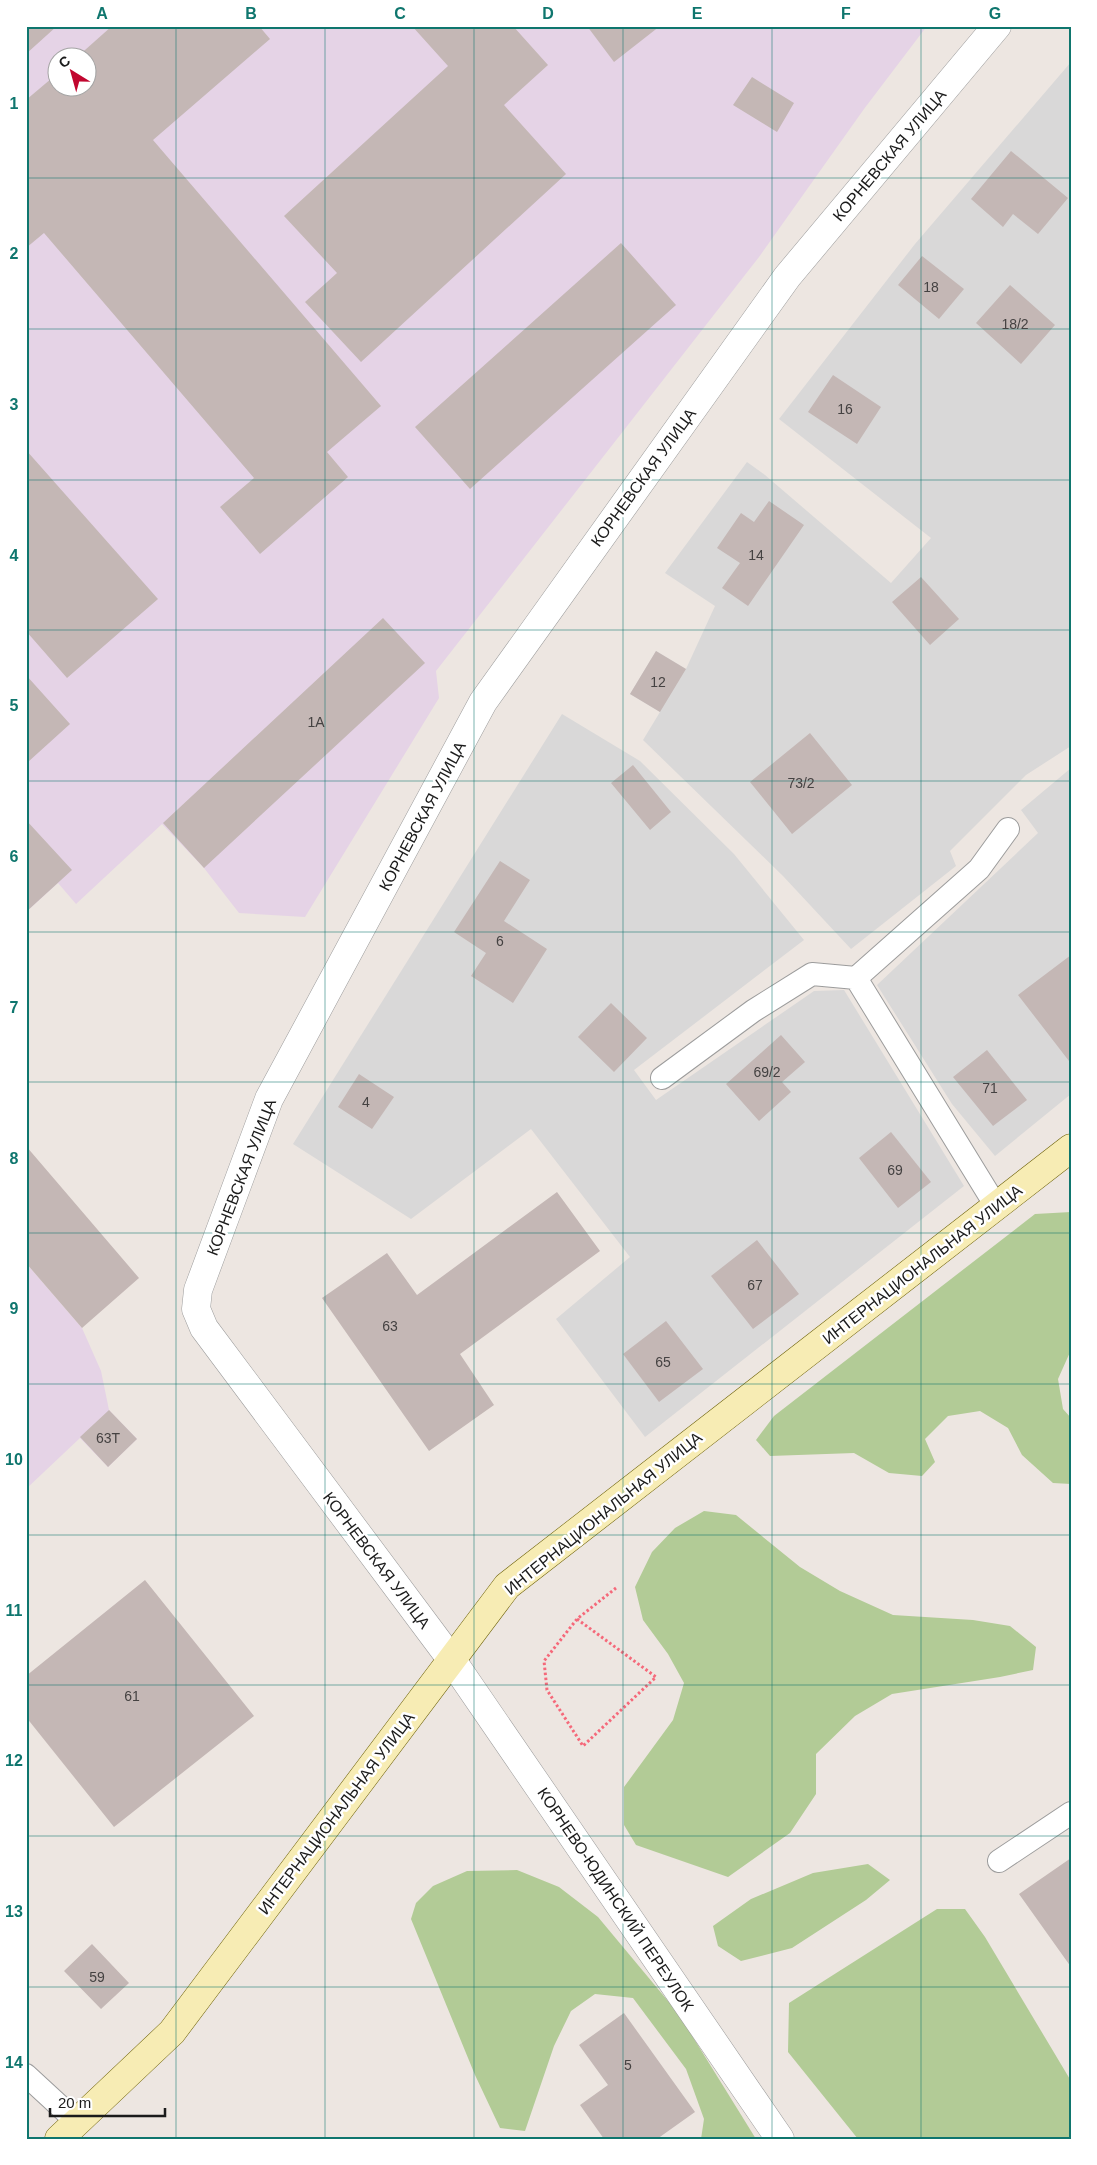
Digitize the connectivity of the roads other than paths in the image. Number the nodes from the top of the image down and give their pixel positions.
1 (997, 26) edge
2 (1008, 829) dead end
3 (856, 978) junction
4 (662, 1078) dead end
5 (1071, 1148) edge
6 (996, 1206) junction
7 (451, 1659) junction
8 (1071, 1813) edge
9 (998, 1861) dead end
10 (26, 2075) edge
11 (68, 2130) edge
12 (780, 2139) edge

1 - 7 street, КОРНЕВСКАЯ УЛИЦА
2 - 3 lane
3 - 4 lane
3 - 6 lane
5 - 6 street, ИНТЕРНАЦИОНАЛЬНАЯ УЛИЦА
6 - 7 street, ИНТЕРНАЦИОНАЛЬНАЯ УЛИЦА
7 - 11 street, ИНТЕРНАЦИОНАЛЬНАЯ УЛИЦА
7 - 12 street, КОРНЕВО-ЮДИНСКИЙ ПЕРЕУЛОК
8 - 9 lane
10 - 11 lane

